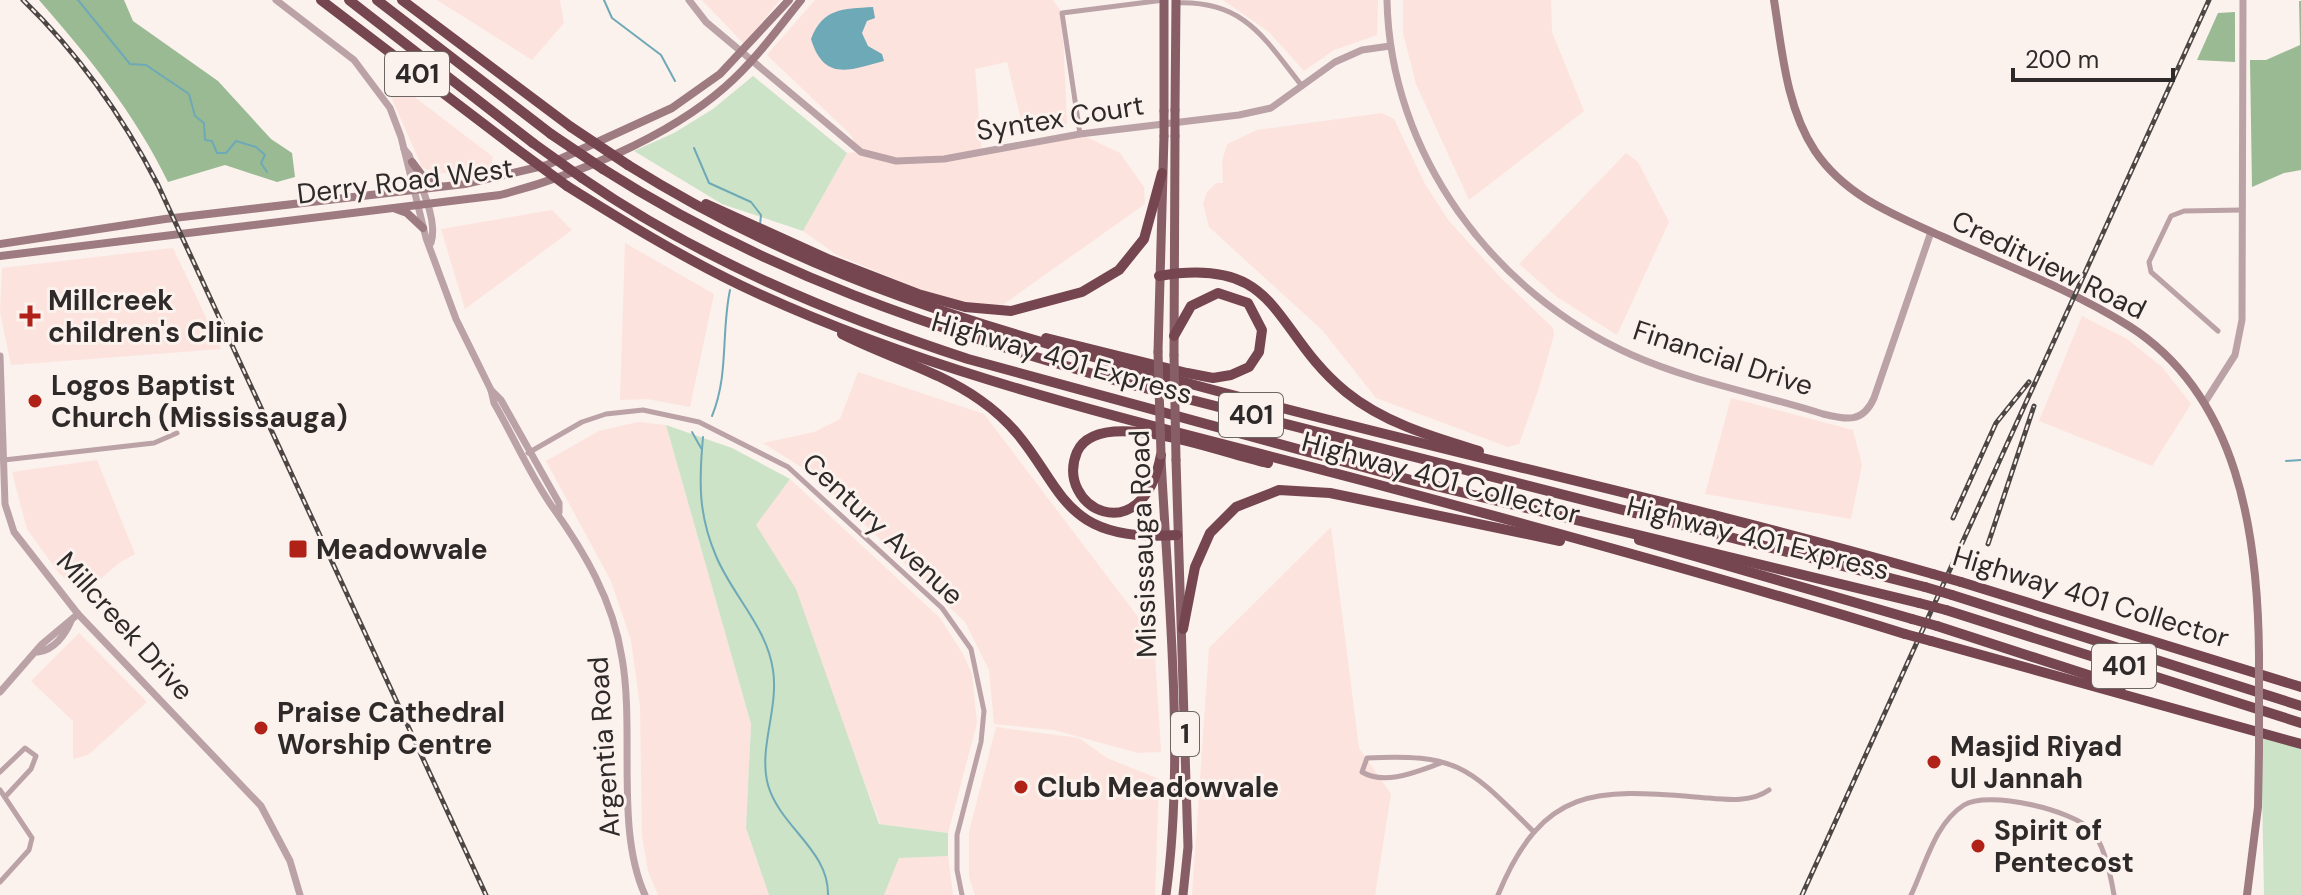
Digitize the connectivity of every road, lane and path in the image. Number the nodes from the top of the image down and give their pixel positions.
1 (276, 0) edge
2 (321, 0) edge
3 (349, 0) edge
4 (377, 0) edge
5 (402, 0) edge
6 (689, 0) edge
7 (789, 0) edge
8 (801, 0) edge
9 (1164, 0) edge
10 (1387, 0) edge
11 (1774, 0) edge
12 (2243, 0) edge
13 (1176, 2) edge
14 (1390, 46) junction
15 (741, 53) junction
16 (752, 61) junction
17 (1302, 87) junction
18 (1169, 110) junction
19 (1080, 134) junction
20 (404, 149) junction
21 (412, 162) junction
22 (1162, 173) junction
23 (656, 183) junction
24 (442, 186) junction
25 (416, 188) junction
26 (422, 204) junction
27 (391, 208) junction
28 (2242, 210) junction
29 (423, 228) junction
30 (1931, 232) junction
31 (431, 243) junction
32 (0, 244) edge
33 (0, 256) edge
34 (1174, 273) junction
35 (1159, 276) junction
36 (780, 302) junction
37 (947, 315) junction
38 (2218, 331) dead end
39 (1174, 336) junction
40 (0, 356) edge
41 (2205, 402) junction
42 (177, 433) dead end
43 (527, 454) junction
44 (1161, 455) junction
45 (3, 460) junction
46 (1358, 480) junction
47 (1578, 481) junction
48 (1537, 510) junction
49 (1177, 535) junction
50 (1165, 536) junction
51 (1743, 584) junction
52 (78, 614) junction
53 (1183, 629) junction
54 (2301, 687) edge
55 (0, 692) edge
56 (2301, 706) edge
57 (2234, 723) junction
58 (2301, 723) edge
59 (2301, 744) edge
60 (1441, 763) junction
61 (0, 772) edge
62 (0, 790) edge
63 (1769, 790) dead end
64 (5, 797) junction
65 (1534, 832) junction
66 (0, 882) edge
67 (300, 895) edge
68 (645, 895) edge
69 (962, 895) edge
70 (1166, 895) edge
71 (1183, 895) edge
72 (1499, 895) edge
73 (1911, 895) edge
74 (2114, 895) edge
75 (2247, 895) edge

1 - 20 street, Argentia Road
2 - 36 highway, Highway 401 Collector / 401, bridge
3 - 48 highway, Highway 401 Express / 401, bridge
4 - 56 highway, Highway 401 Express / 401, bridge
5 - 23 highway, Highway 401 Collector / 401, bridge
6 - 15 street, Syntex Court
7 - 15 main road, Derry Road West
8 - 16 main road, Derry Road West
9 - 18 main road, Mississauga Road / 1
9 - 19 street
10 - 14 street, Financial Drive
11 - 30 main road, Creditview Road
12 - 28 street
13 - 17 street
13 - 18 main road, Mississauga Road / 1
14 - 17 street, Syntex Court
14 - 30 street, Financial Drive
15 - 16 street, Syntex Court
15 - 24 main road, Derry Road West
16 - 19 street, Syntex Court
16 - 26 main road, Derry Road West
17 - 19 street, Syntex Court
18 - 22 main road, Mississauga Road / 1, bridge
18 - 34 main road, Mississauga Road / 1, bridge
20 - 21 street, Argentia Road
20 - 25 street, Argentia Road
21 - 24 main road
21 - 25 street, Argentia Road
22 - 23 highway
22 - 35 main road, Mississauga Road / 1
23 - 37 highway, Highway 401 Collector / 401
24 - 25 main road, Derry Road West
25 - 26 street, Argentia Road
25 - 32 main road, Derry Road West
26 - 27 main road, Derry Road West
26 - 29 street, Argentia Road
26 - 31 street, Argentia Road
27 - 29 main road
27 - 33 main road, Derry Road West
28 - 38 street
28 - 41 street
29 - 31 street, Argentia Road
30 - 41 main road, Creditview Road
31 - 43 street, Argentia Road
34 - 35 highway
34 - 39 main road, Mississauga Road / 1
34 - 47 highway
35 - 44 main road, Mississauga Road / 1, bridge
36 - 46 highway, Highway 401 Collector / 401
36 - 50 highway
37 - 39 highway
37 - 47 highway, Highway 401 Collector / 401
39 - 49 main road, Mississauga Road / 1, bridge
40 - 45 street, Millcreek Drive
41 - 75 main road, Creditview Road, bridge
42 - 45 street
43 - 68 street, Argentia Road
43 - 69 street, Century Avenue
44 - 46 highway
44 - 50 main road, Mississauga Road / 1
45 - 52 street, Millcreek Drive
46 - 51 highway, Highway 401 Collector / 401
47 - 54 highway, Highway 401 Collector / 401, bridge
48 - 57 highway, bridge
48 - 58 highway, Highway 401 Express / 401, bridge
49 - 50 highway
49 - 53 main road, Mississauga Road / 1
50 - 70 main road, Mississauga Road / 1
51 - 53 highway
51 - 57 highway, Highway 401 Collector / 401, bridge
52 - 55 street
52 - 67 street, Millcreek Drive
53 - 71 main road, Mississauga Road / 1
57 - 59 highway, Highway 401 Collector / 401
60 - 60 street
60 - 65 street
61 - 64 street
62 - 64 street
63 - 65 street
64 - 66 street
65 - 72 street
73 - 74 street

